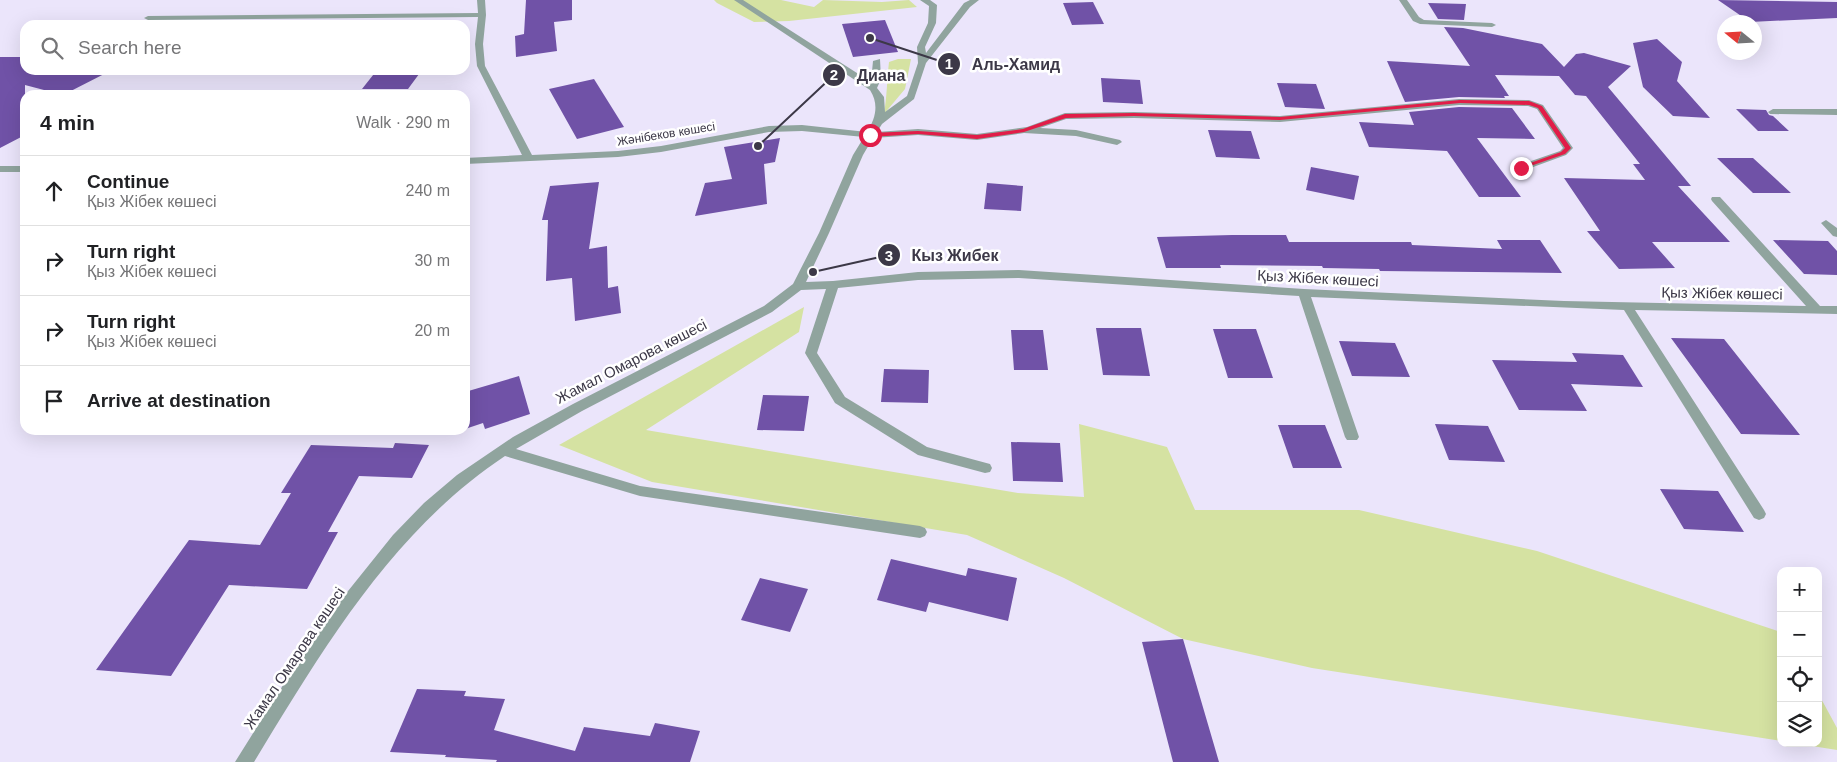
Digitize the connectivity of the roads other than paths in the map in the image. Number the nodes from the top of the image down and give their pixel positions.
1 (481, 0) edge
2 (738, 0) edge
3 (924, 0) edge
4 (975, 0) edge
5 (1403, 0) edge
6 (482, 15) junction
7 (148, 18) dead end
8 (1492, 25) dead end
9 (877, 60) dead end
10 (922, 63) junction
11 (873, 88) junction
12 (1773, 112) dead end
13 (1837, 112) edge
14 (878, 122) junction
15 (1024, 130) junction
16 (870, 135) junction
17 (1117, 142) dead end
18 (529, 159) junction
19 (470, 162) edge
20 (1521, 168) dead end
21 (0, 169) edge
22 (20, 169) edge
23 (1716, 199) dead end
24 (1826, 223) dead end
25 (1837, 234) edge
26 (833, 285) junction
27 (798, 286) junction
28 (1304, 293) junction
29 (1628, 306) junction
30 (1817, 310) junction
31 (1837, 310) edge
32 (1352, 436) dead end
33 (503, 450) junction
34 (985, 468) dead end
35 (1758, 514) dead end
36 (920, 532) dead end
37 (244, 762) edge

1 - 6 street
2 - 11 street
3 - 10 street
4 - 10 street
5 - 8 street
6 - 7 street
6 - 18 street
9 - 11 street
10 - 14 street
11 - 14 street, Жамал Омарова көшесі
12 - 13 street
14 - 16 street, Жамал Омарова көшесі
15 - 16 street
15 - 17 street
15 - 20 street
16 - 18 street, Жәнібеков көшесі
16 - 27 street, Жамал Омарова көшесі
18 - 19 street, Жәнібеков көшесі
21 - 22 street
23 - 30 street
24 - 25 street
26 - 27 street, Қыз Жібек көшесі
26 - 28 street, Қыз Жібек көшесі
26 - 34 street
27 - 33 street, Жамал Омарова көшесі
28 - 29 street, Қыз Жібек көшесі
28 - 32 street
29 - 30 street, Қыз Жібек көшесі
29 - 35 street
30 - 31 street, Қыз Жібек көшесі
33 - 36 street
33 - 37 street, Жамал Омарова көшесі

